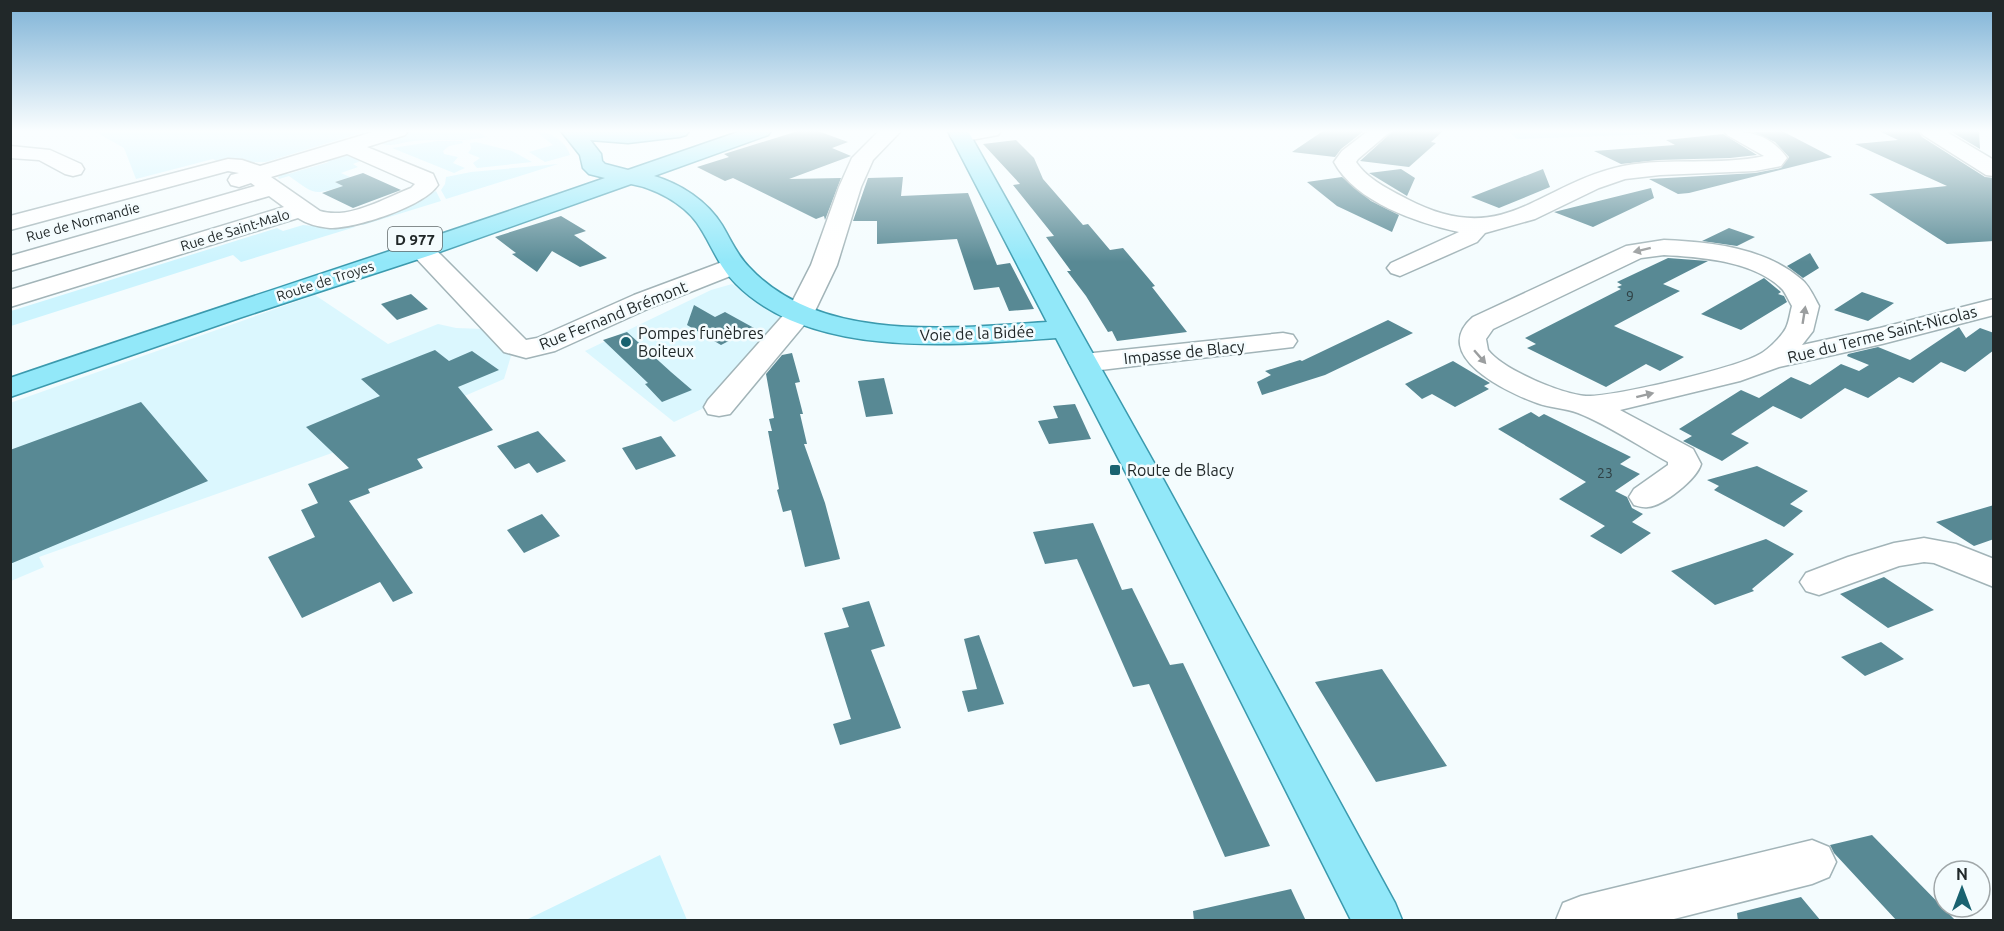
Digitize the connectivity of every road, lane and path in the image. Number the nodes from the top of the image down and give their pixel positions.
1 (185, 174) edge
2 (256, 174) edge
3 (282, 174) edge
4 (414, 174) edge
5 (569, 174) edge
6 (620, 174) edge
7 (636, 174) edge
8 (682, 174) edge
9 (856, 174) edge
10 (982, 174) edge
11 (1356, 174) edge
12 (1620, 174) edge
13 (628, 178) junction
14 (266, 181) junction
15 (302, 209) junction
16 (10, 223) edge
17 (1475, 227) junction
18 (10, 242) edge
19 (422, 250) junction
20 (10, 264) edge
21 (734, 266) junction
22 (1400, 268) dead end
23 (10, 299) edge
24 (1994, 307) edge
25 (229, 312) junction
26 (800, 313) junction
27 (1065, 329) junction
28 (1283, 341) dead end
29 (1771, 360) junction
30 (1084, 363) junction
31 (10, 388) edge
32 (1587, 405) junction
33 (719, 407) dead end
34 (1646, 497) dead end
35 (1994, 574) edge
36 (1819, 582) dead end
37 (1812, 862) dead end
38 (1377, 921) edge
39 (1581, 921) edge

1 - 16 street
2 - 14 street
3 - 14 street, Rue de Normandie
4 - 15 street
5 - 25 main road, Route de Troyes / D 977
6 - 13 main road, Voie de la Bidée
7 - 13 main road, Voie de la Bidée
8 - 21 main road, Voie de la Bidée
9 - 26 street
10 - 27 main road
11 - 17 street
12 - 17 street
13 - 19 main road, Route de Troyes / D 977
14 - 15 street, Rue de Saint-Malo
14 - 18 street, Rue de Normandie
14 - 20 street, Rue de Saint-Malo
15 - 23 street, Rue de Saint-Malo
17 - 22 street
19 - 21 street, Rue Fernand Brémont
19 - 25 main road, Route de Troyes / D 977
21 - 26 main road, Voie de la Bidée
24 - 29 street, Rue du Terme Saint-Nicolas
25 - 31 main road, Route de Troyes / D 977
26 - 27 main road, Voie de la Bidée
26 - 33 street
27 - 30 main road
28 - 30 street, Impasse de Blacy
32 -> 29 street, Rue du Terme Saint-Nicolas
29 -> 32 street, Rue du Terme Saint-Nicolas
30 - 38 main road
32 - 34 street, Rue du Terme Saint-Nicolas
35 - 36 street
37 - 39 street

